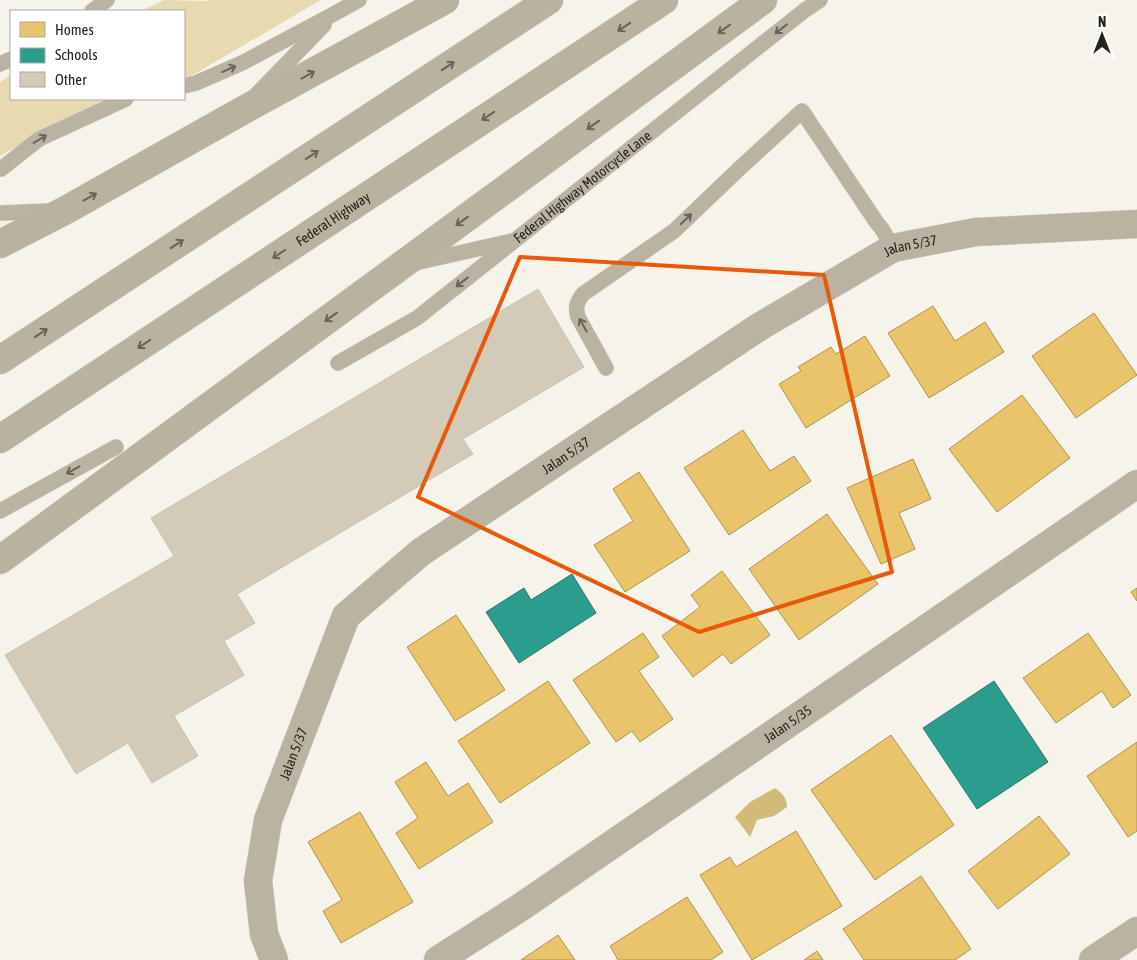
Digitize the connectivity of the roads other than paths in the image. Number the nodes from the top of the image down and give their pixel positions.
1 (107, 0) edge
2 (359, 0) edge
3 (445, 0) edge
4 (549, 0) edge
5 (664, 0) edge
6 (763, 0) edge
7 (820, 0) edge
8 (93, 10) edge
9 (332, 16) junction
10 (185, 86) edge
11 (124, 100) edge
12 (240, 112) junction
13 (1, 169) dead end
14 (66, 210) junction
15 (0, 213) edge
16 (1137, 224) edge
17 (516, 240) junction
18 (0, 244) edge
19 (893, 248) junction
20 (401, 266) junction
21 (0, 360) edge
22 (338, 363) dead end
23 (606, 368) dead end
24 (0, 439) edge
25 (116, 447) dead end
26 (1137, 484) edge
27 (0, 511) edge
28 (0, 560) edge
29 (1137, 931) edge
30 (274, 960) edge
31 (438, 960) edge
32 (1093, 960) edge

1 - 8 lane
2 - 9 lane
12 -> 3 highway
21 -> 4 highway
5 -> 24 highway, Federal Highway
6 -> 20 highway
7 -> 17 lane, Federal Highway Motorcycle Lane
10 -> 9 lane
9 - 12 lane
13 -> 11 lane
14 -> 12 highway
14 - 15 lane
14 - 18 highway
16 - 19 street, Jalan 5/37
17 - 20 lane
17 -> 22 lane, Federal Highway Motorcycle Lane
23 -> 19 lane
19 - 30 street, Jalan 5/37
20 -> 28 highway
25 -> 27 lane
26 - 31 street, Jalan 5/35
29 - 32 street

